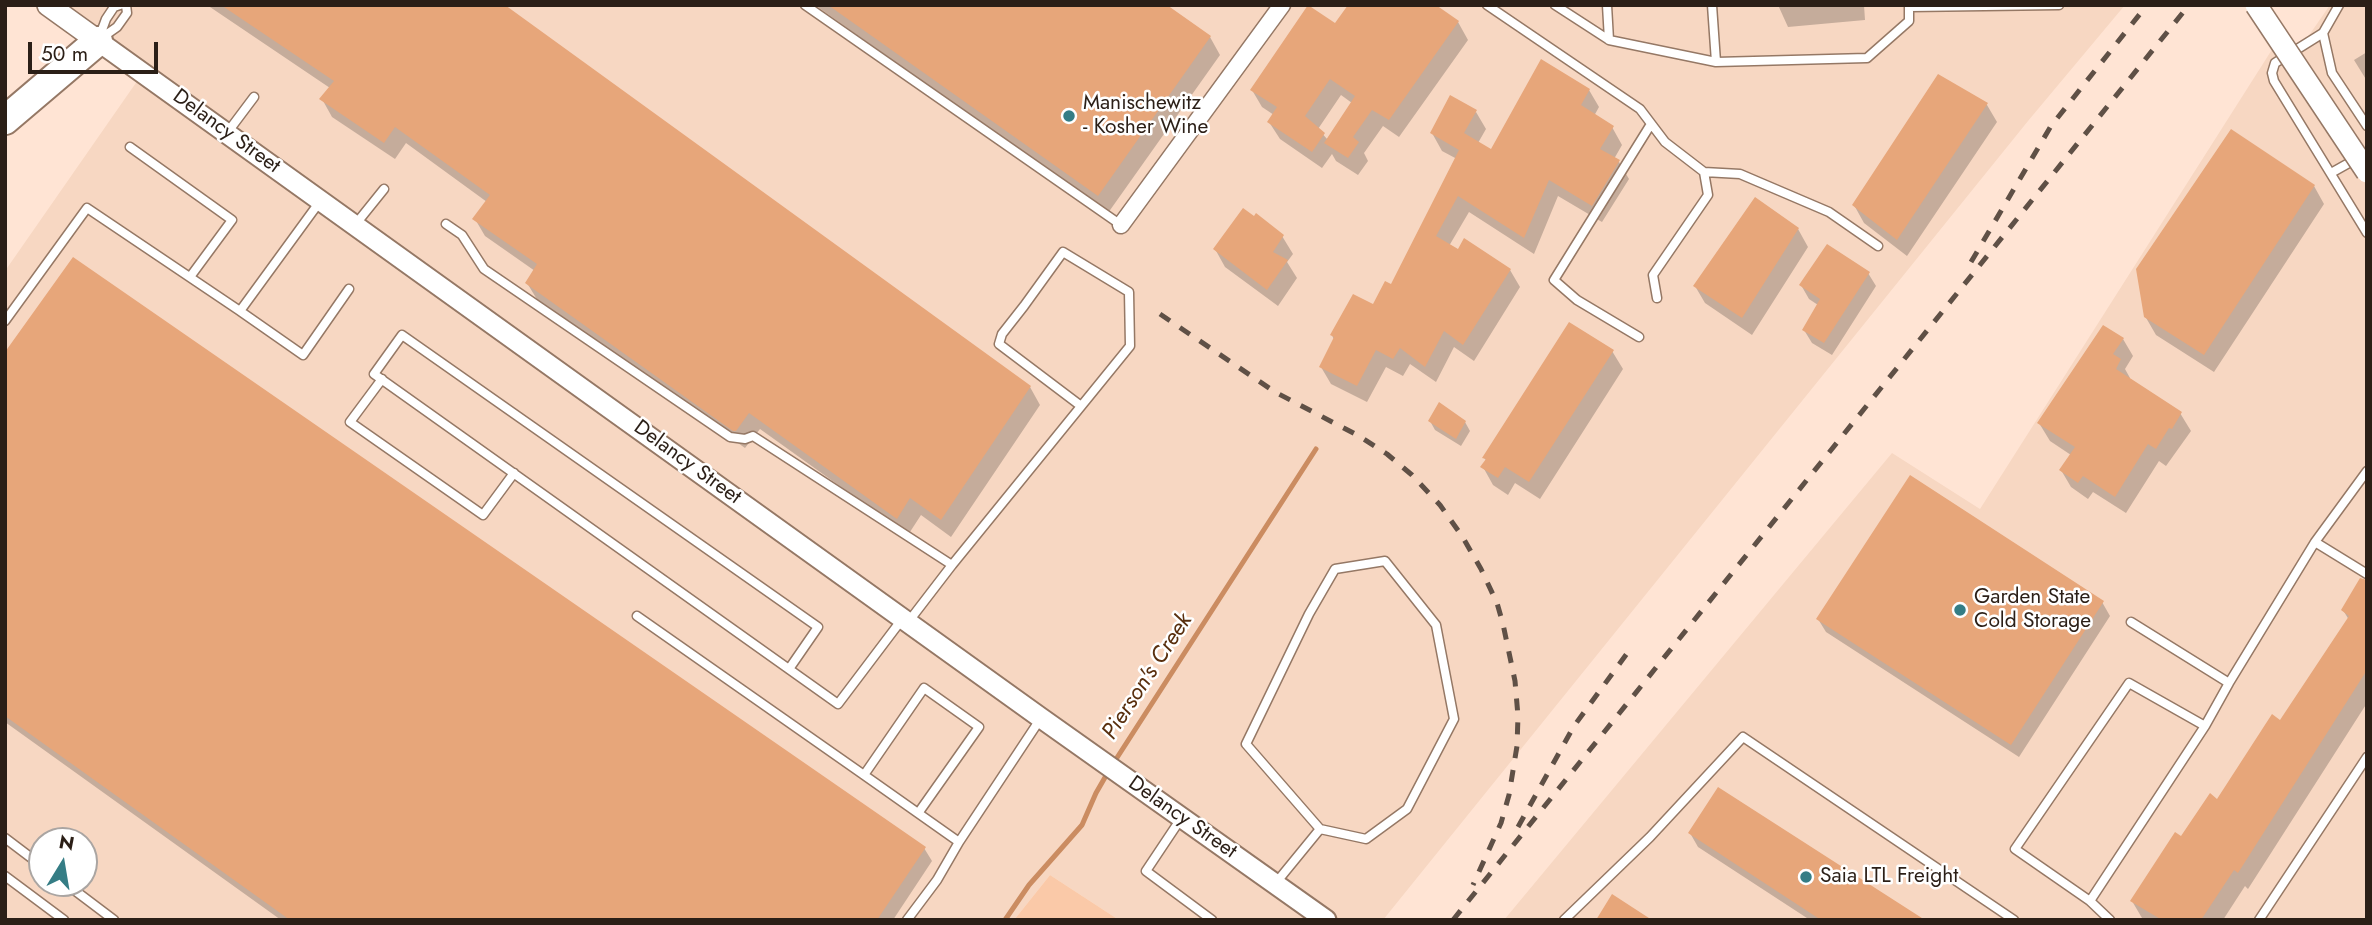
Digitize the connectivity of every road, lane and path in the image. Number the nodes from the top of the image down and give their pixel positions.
1 (48, 5) edge
2 (120, 5) edge
3 (126, 5) edge
4 (805, 5) edge
5 (1487, 5) edge
6 (1555, 5) edge
7 (1607, 5) edge
8 (1712, 5) edge
9 (2059, 5) edge
10 (2256, 5) edge
11 (2339, 5) edge
12 (1909, 6) edge
13 (1278, 7) edge
14 (2323, 33) junction
15 (1609, 40) junction
16 (98, 41) junction
17 (1716, 62) junction
18 (254, 97) dead end
19 (5, 120) edge
20 (1651, 124) junction
21 (2367, 126) edge
22 (227, 133) junction
23 (130, 147) dead end
24 (2367, 153) edge
25 (1704, 172) junction
26 (2367, 172) edge
27 (2332, 173) junction
28 (384, 189) dead end
29 (321, 200) junction
30 (446, 224) dead end
31 (355, 225) junction
32 (1121, 225) joint
33 (2367, 233) edge
34 (1878, 246) dead end
35 (190, 277) junction
36 (349, 289) dead end
37 (1657, 298) dead end
38 (240, 311) junction
39 (5, 321) edge
40 (1639, 337) dead end
41 (382, 379) junction
42 (1081, 406) junction
43 (2367, 471) edge
44 (514, 473) junction
45 (2315, 542) junction
46 (952, 565) junction
47 (2367, 574) edge
48 (637, 616) dead end
49 (906, 620) junction
50 (2131, 622) dead end
51 (789, 669) junction
52 (2229, 683) junction
53 (1041, 718) junction
54 (2205, 726) junction
55 (2367, 757) edge
56 (864, 775) junction
57 (919, 812) junction
58 (1182, 817) junction
59 (1320, 829) junction
60 (5, 838) edge
61 (959, 842) junction
62 (28, 855) edge
63 (5, 876) edge
64 (1275, 884) junction
65 (84, 897) edge
66 (2090, 901) junction
67 (64, 920) edge
68 (114, 920) edge
69 (906, 920) edge
70 (1212, 920) edge
71 (1326, 920) edge
72 (1564, 920) edge
73 (2014, 920) edge
74 (2110, 920) edge
75 (2259, 920) edge

1 - 16 main road, Delancy Street
2 - 16 lane
3 - 16 lane
4 - 32 lane
5 - 20 lane
6 - 15 lane
7 - 15 lane
8 - 17 lane
9 - 12 lane
10 - 26 main road, bridge
11 - 14 lane
12 - 17 lane
13 - 32 street
14 - 21 lane
14 - 27 lane
15 - 17 lane
16 - 19 highway
16 - 22 street, Delancy Street
18 - 22 lane
20 - 25 lane
20 - 40 lane
22 - 29 street, Delancy Street
23 - 35 lane
24 - 27 lane
25 - 34 lane
25 - 37 lane
27 - 33 lane
28 - 31 lane
29 - 31 street, Delancy Street
29 - 38 lane
30 - 46 lane
31 - 49 street, Delancy Street
35 - 38 lane
35 - 39 lane
36 - 38 lane
41 - 44 lane
41 - 44 lane
41 - 51 lane
42 - 42 lane
42 - 46 lane
43 - 45 lane
44 - 51 lane
45 - 47 lane
45 - 52 lane
46 - 49 lane
48 - 56 lane
49 - 51 lane
49 - 53 street, Delancy Street
50 - 52 lane
52 - 54 lane
53 - 58 street, Delancy Street
53 - 61 lane
54 - 66 lane
54 - 66 lane
55 - 75 lane
56 - 57 lane
56 - 57 lane
57 - 61 lane
58 - 64 street, Delancy Street
58 - 70 lane
59 - 59 lane
59 - 64 lane
60 - 62 lane
61 - 69 lane
63 - 67 lane
64 - 71 street, Delancy Street
65 - 68 lane
66 - 74 lane
72 - 73 lane

